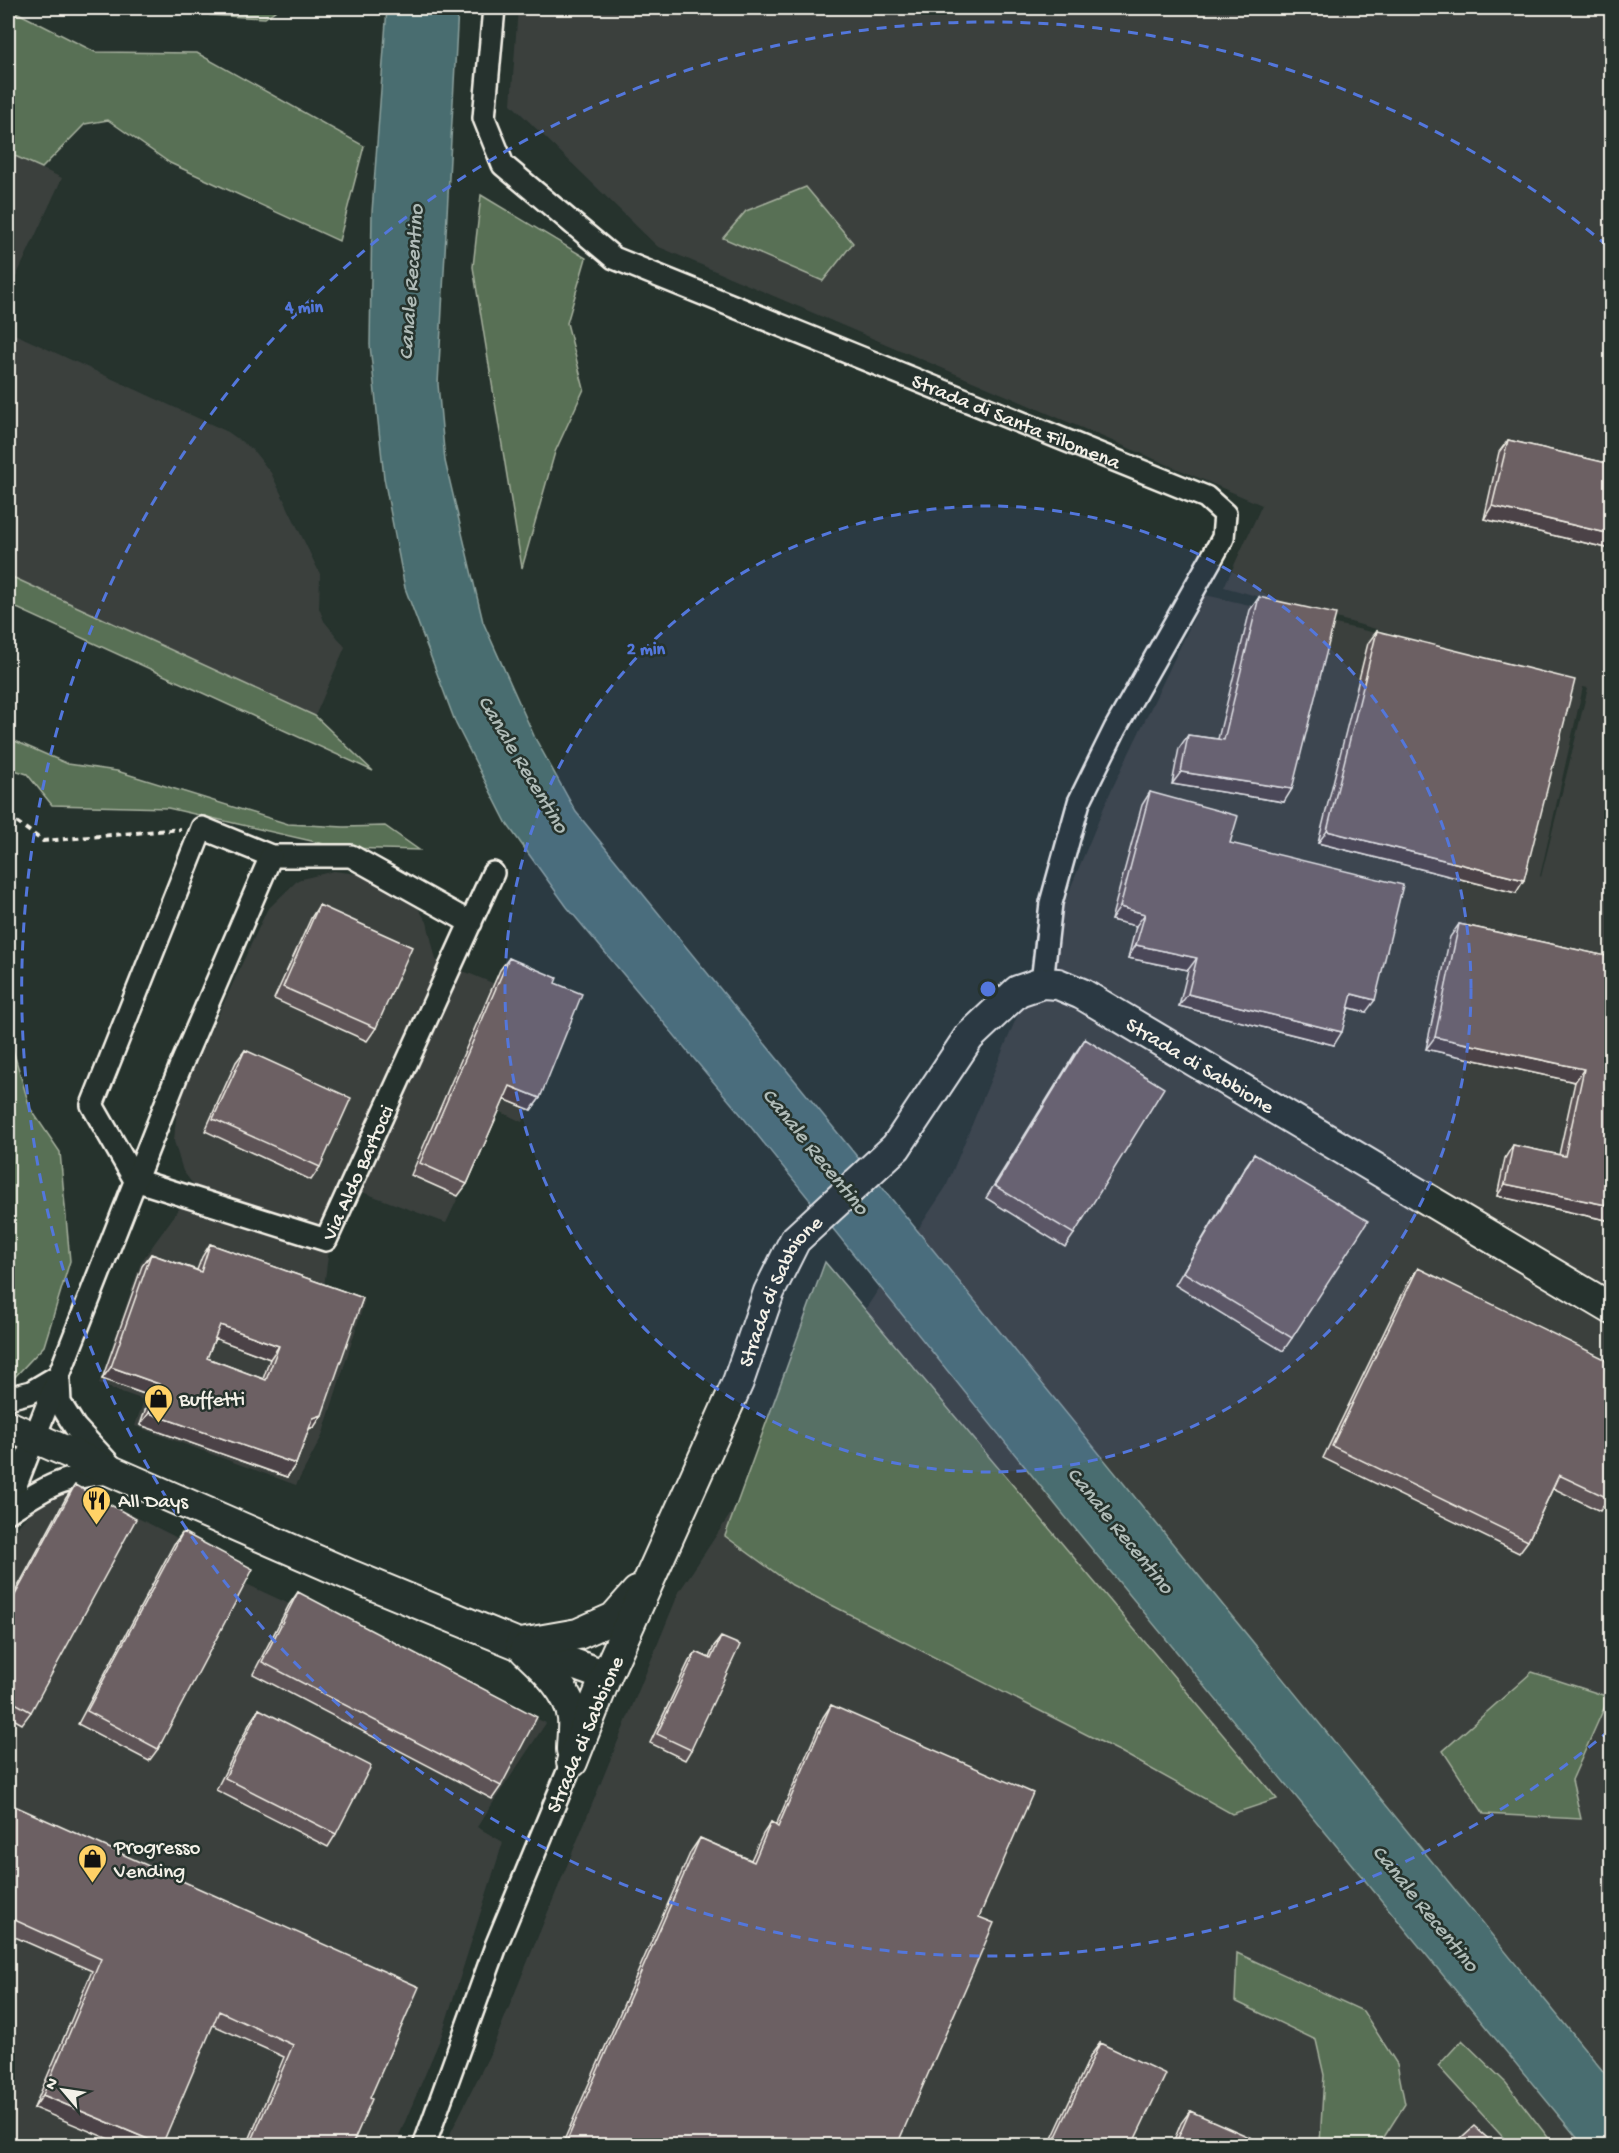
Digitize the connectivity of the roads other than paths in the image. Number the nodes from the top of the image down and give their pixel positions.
1 (494, 8) edge
2 (271, 856) junction
3 (493, 873) dead end
4 (471, 923) junction
5 (1042, 983) junction
6 (135, 1180) junction
7 (1611, 1309) edge
8 (58, 1376) junction
9 (8, 1398) edge
10 (8, 1426) edge
11 (36, 1438) junction
12 (118, 1473) junction
13 (8, 1505) edge
14 (8, 1512) edge
15 (653, 1575) junction
16 (518, 1644) junction
17 (606, 1676) junction
18 (572, 1762) junction
19 (424, 2145) edge

1 - 5 street, Strada di Santa Filomena
2 - 4 street
2 - 6 street
2 - 6 street
3 - 4 street, Via Aldo Bartocci
4 - 6 street, Via Aldo Bartocci
5 - 7 main road, Strada di Sabbione
5 - 15 main road, Strada di Sabbione
6 - 8 street
8 - 9 street
8 - 11 street
8 - 12 street
10 - 11 main road
11 - 12 main road
11 - 13 street
12 - 14 street
12 - 16 main road
15 - 16 main road
15 - 17 main road, Strada di Sabbione
16 - 17 main road
16 - 18 main road
17 - 18 main road, Strada di Sabbione
18 - 19 street, Strada di Sabbione

